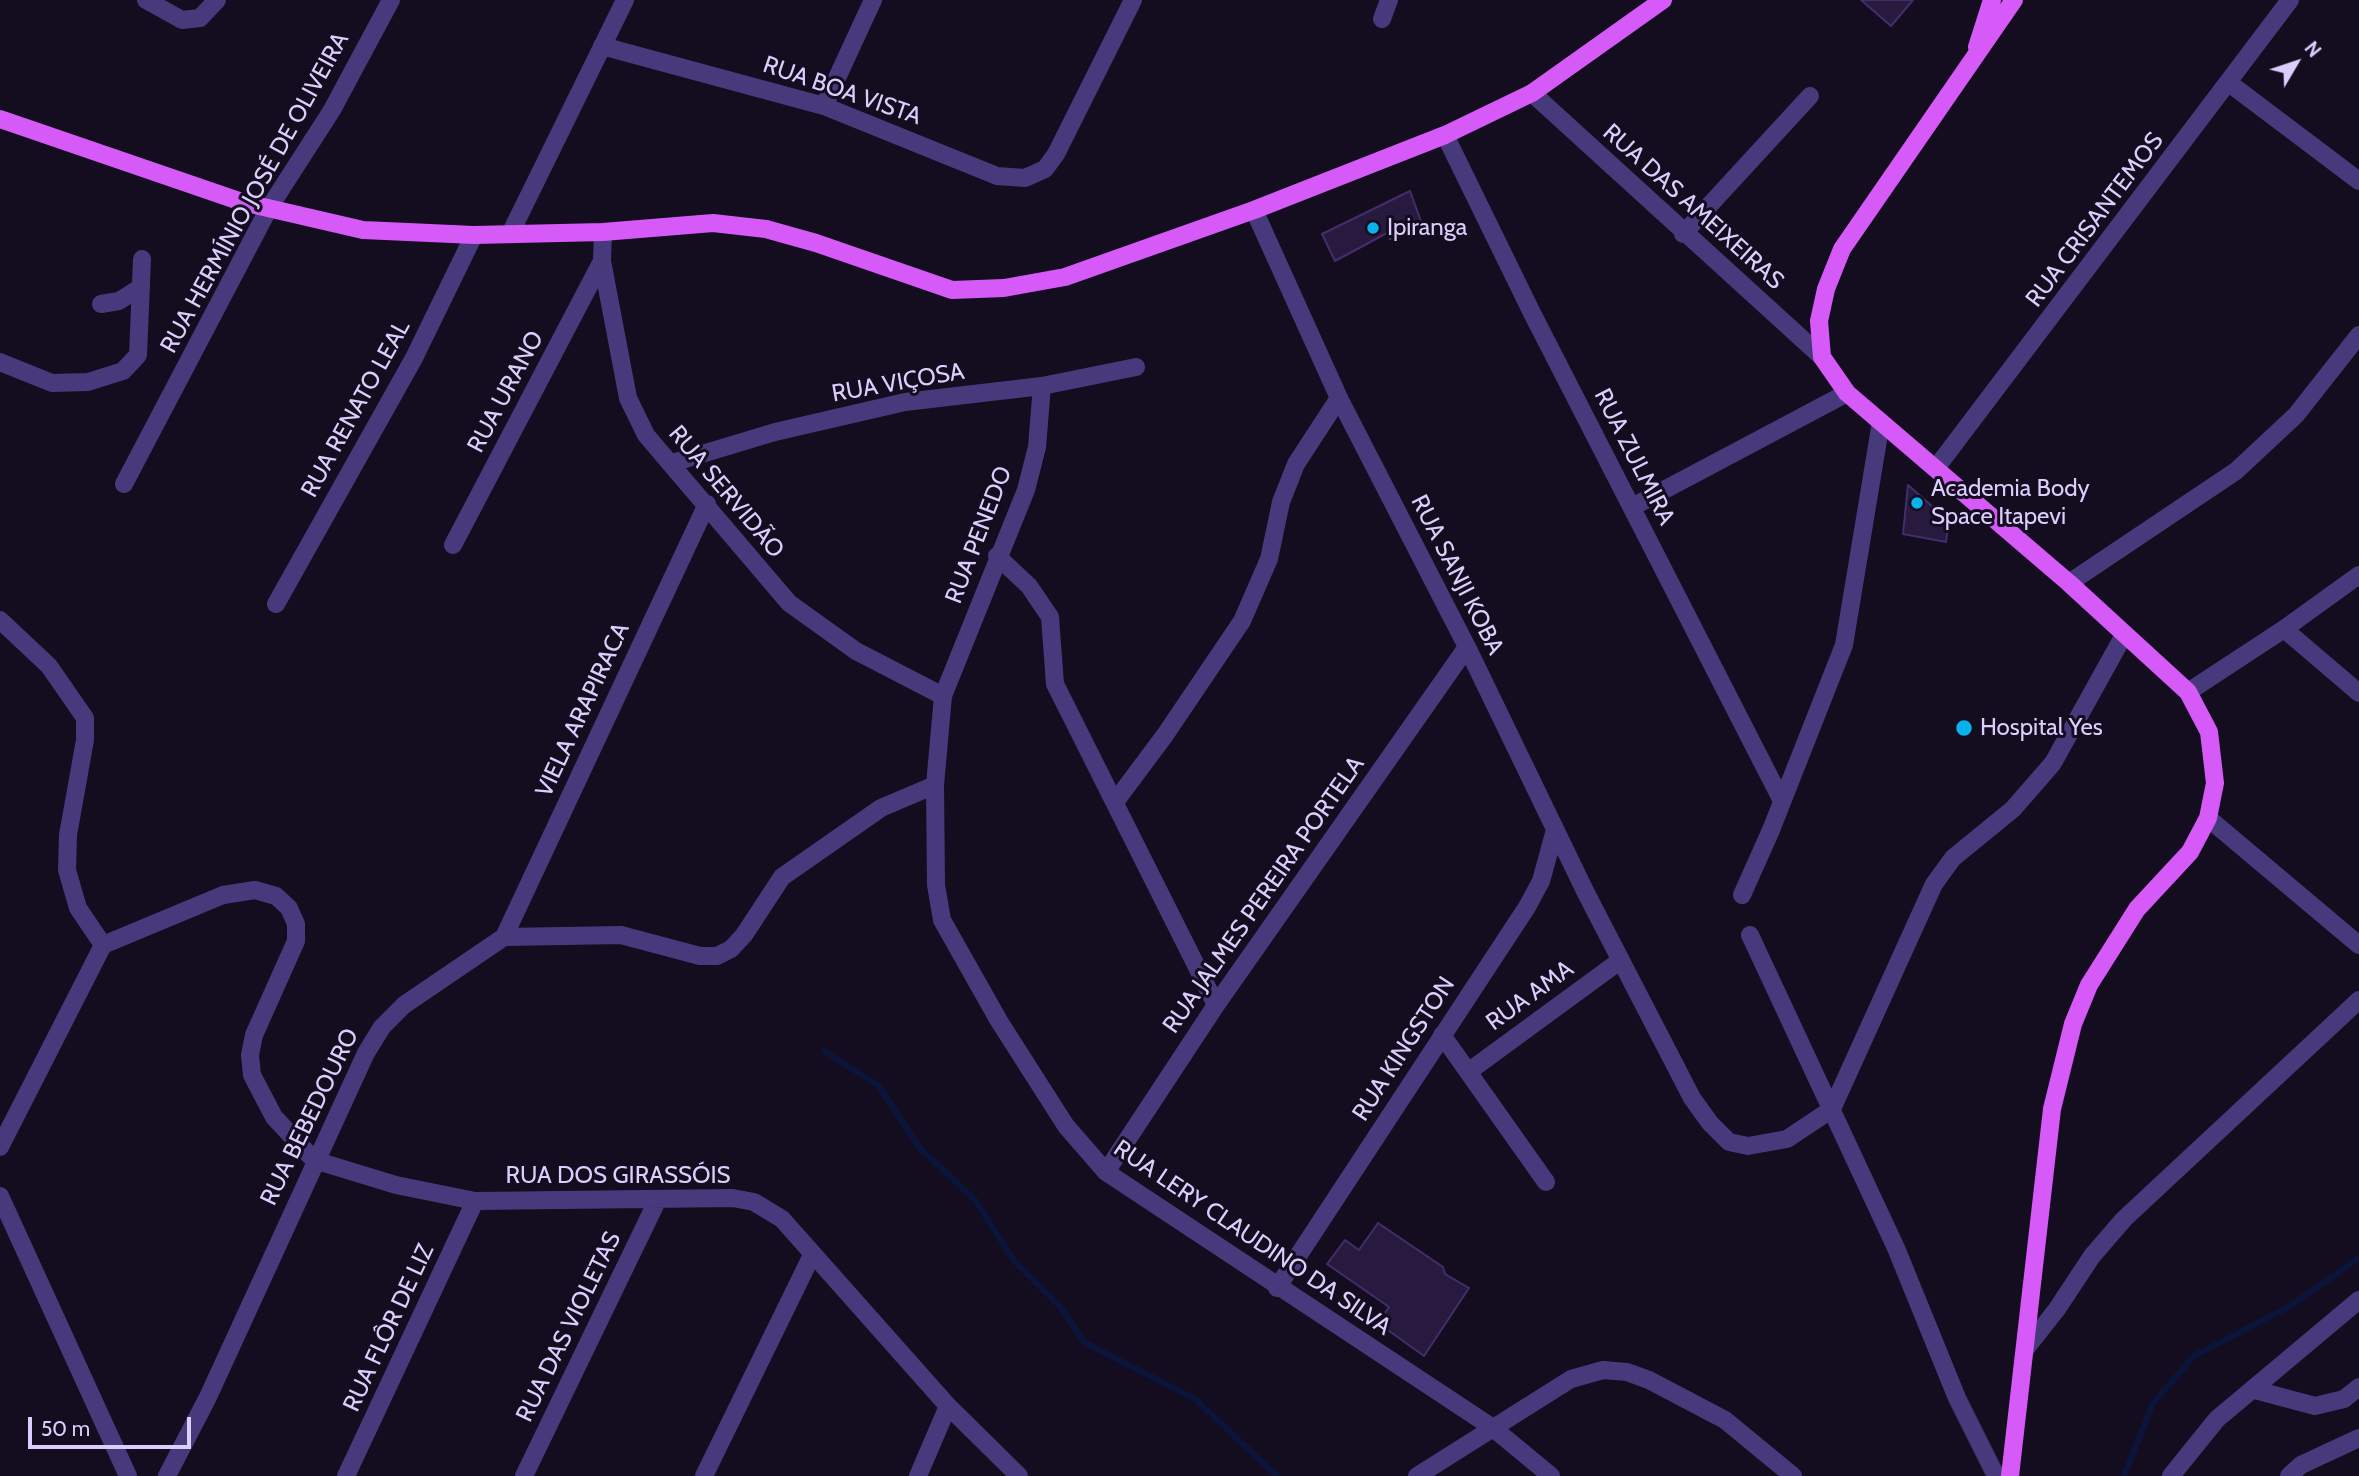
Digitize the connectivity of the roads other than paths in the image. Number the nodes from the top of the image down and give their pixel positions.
1 (146, 0) edge
2 (217, 0) edge
3 (391, 0) edge
4 (625, 0) edge
5 (873, 0) edge
6 (1133, 0) edge
7 (1389, 0) edge
8 (1663, 0) edge
9 (1992, 0) edge
10 (2014, 0) edge
11 (2290, 0) edge
12 (1382, 19) dead end
13 (602, 46) junction
14 (1969, 69) junction
15 (2230, 83) junction
16 (1532, 93) junction
17 (1810, 96) dead end
18 (824, 106) junction
19 (0, 119) edge
20 (1445, 135) junction
21 (2359, 181) edge
22 (269, 208) junction
23 (1254, 210) junction
24 (511, 232) junction
25 (603, 232) junction
26 (1683, 234) junction
27 (474, 235) junction
28 (142, 259) dead end
29 (602, 261) junction
30 (141, 287) junction
31 (101, 303) dead end
32 (2359, 335) edge
33 (1822, 357) junction
34 (0, 362) edge
35 (1136, 367) dead end
36 (1042, 386) junction
37 (1847, 393) junction
38 (1339, 398) junction
39 (1881, 422) junction
40 (671, 463) junction
41 (1936, 468) junction
42 (124, 484) dead end
43 (707, 504) junction
44 (1632, 507) junction
45 (453, 545) dead end
46 (998, 556) junction
47 (2359, 575) edge
48 (2069, 583) junction
49 (276, 604) dead end
50 (0, 621) edge
51 (2284, 629) junction
52 (2124, 635) junction
53 (1467, 647) junction
54 (2188, 692) junction
55 (2359, 693) edge
56 (943, 696) junction
57 (935, 785) junction
58 (1781, 799) junction
59 (1115, 802) junction
60 (2208, 818) junction
61 (1555, 830) junction
62 (1742, 895) dead end
63 (1750, 935) dead end
64 (504, 937) junction
65 (103, 945) junction
66 (2359, 945) edge
67 (1621, 960) junction
68 (2359, 1000) edge
69 (1216, 1005) junction
70 (1442, 1035) junction
71 (1468, 1072) junction
72 (1832, 1109) junction
73 (0, 1147) edge
74 (314, 1160) junction
75 (1106, 1172) junction
76 (1546, 1181) dead end
77 (0, 1196) edge
78 (658, 1199) junction
79 (475, 1201) junction
80 (812, 1255) junction
81 (1277, 1288) junction
82 (2359, 1300) edge
83 (2026, 1347) junction
84 (2359, 1387) edge
85 (2255, 1390) junction
86 (948, 1406) junction
87 (1493, 1428) junction
88 (2359, 1438) edge
89 (128, 1476) edge
90 (167, 1476) edge
91 (346, 1476) edge
92 (524, 1476) edge
93 (704, 1476) edge
94 (918, 1476) edge
95 (1019, 1476) edge
96 (1417, 1476) edge
97 (1551, 1476) edge
98 (1793, 1476) edge
99 (1996, 1476) edge
100 (2010, 1476) edge
101 (2171, 1476) edge
102 (2289, 1476) edge

1 - 2 street
3 - 22 street, RUA HERMÍNIO JOSÉ DE OLIVEIRA
4 - 13 street
5 - 18 street
6 - 18 street, RUA BOA VISTA
7 - 12 street
8 - 16 main road
9 - 14 main road
10 - 14 main road
11 - 15 street, RUA CRISANTEMOS
13 - 18 street, RUA BOA VISTA
13 - 24 street
14 - 33 main road
15 - 21 street
15 - 41 street, RUA CRISANTEMOS
16 - 20 main road
16 - 26 street, RUA DAS AMEIXEIRAS
17 - 26 street
19 - 22 main road
20 - 23 main road
20 - 44 street, RUA ZULMIRA
22 - 27 main road
22 - 42 street, RUA HERMÍNIO JOSÉ DE OLIVEIRA
23 - 25 main road
23 - 38 street, RUA SANJI KOBA
24 - 25 main road
24 - 27 main road
25 - 29 street, RUA SERVIDÃO
26 - 33 street, RUA DAS AMEIXEIRAS
27 - 49 street, RUA RENATO LEAL
28 - 30 street
29 - 40 street, RUA SERVIDÃO
29 - 45 street, RUA URANO
30 - 31 street
30 - 34 street
32 - 48 street
33 - 37 main road
35 - 36 street, RUA VIÇOSA
36 - 40 street, RUA VIÇOSA
36 - 46 street, RUA PENEDO
37 - 39 main road
37 - 44 street
38 - 53 street, RUA SANJI KOBA
38 - 59 street
39 - 41 main road
39 - 58 street
40 - 43 street, RUA SERVIDÃO
41 - 48 main road
43 - 56 street, RUA SERVIDÃO
43 - 64 street, VIELA ARAPIRACA
44 - 58 street, RUA ZULMIRA
46 - 56 street, RUA PENEDO
46 - 59 street
47 - 51 street
48 - 52 main road
50 - 65 street
51 - 54 street
51 - 55 street
52 - 54 main road
52 - 72 street
53 - 61 street, RUA SANJI KOBA
53 - 69 street, RUA JALMES PEREIRA PORTELA
54 - 60 main road
56 - 57 street, RUA LERY CLAUDINO DA SILVA
57 - 64 street
57 - 75 street, RUA LERY CLAUDINO DA SILVA
58 - 62 street
59 - 69 street
60 - 66 street
60 - 83 main road
61 - 67 street, RUA SANJI KOBA
61 - 70 street, RUA KINGSTON
63 - 72 street
64 - 74 street, RUA BEBEDOURO
65 - 73 street
65 - 74 street
67 - 71 street, RUA AMA
67 - 72 street, RUA SANJI KOBA
68 - 83 street
69 - 75 street, RUA JALMES PEREIRA PORTELA
70 - 71 street
70 - 81 street, RUA KINGSTON
71 - 76 street
72 - 99 street
74 - 79 street, RUA DOS GIRASSÓIS
74 - 90 street, RUA BEBEDOURO
75 - 81 street, RUA LERY CLAUDINO DA SILVA
77 - 89 street
78 - 79 street, RUA DOS GIRASSÓIS
78 - 80 street, RUA DOS GIRASSÓIS
78 - 92 street, RUA DAS VIOLETAS
79 - 91 street, RUA FLÔR DE LIZ
80 - 86 street, RUA DOS GIRASSÓIS
80 - 93 street
81 - 87 street, RUA LERY CLAUDINO DA SILVA
82 - 85 street
83 - 100 main road
84 - 85 street
85 - 101 street
86 - 94 street
86 - 95 street, RUA DOS GIRASSÓIS
87 - 96 street
87 - 97 street, RUA LERY CLAUDINO DA SILVA
87 - 98 street
88 - 102 street

